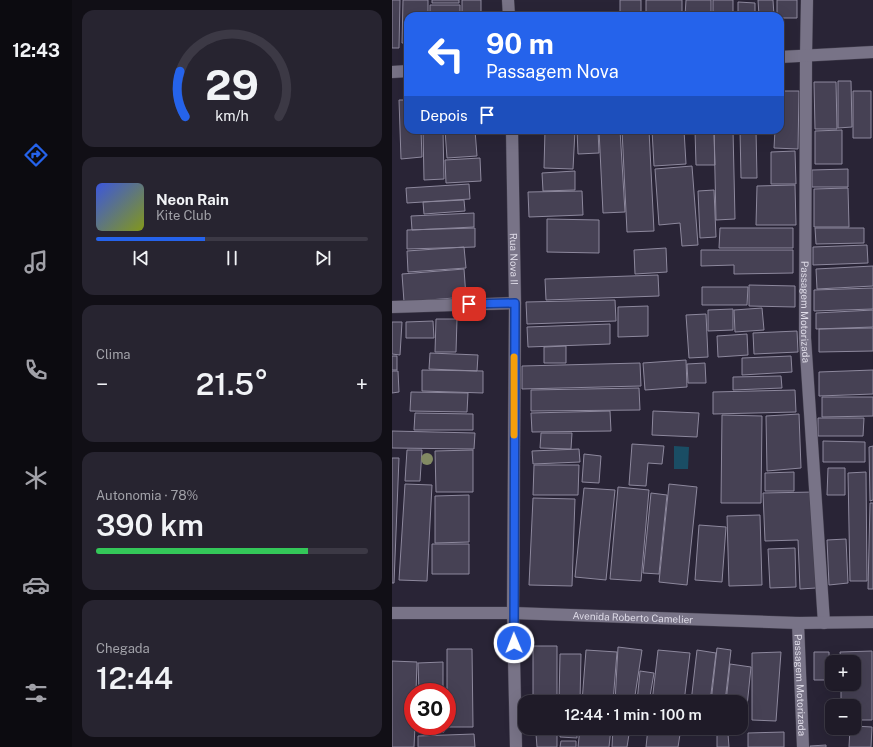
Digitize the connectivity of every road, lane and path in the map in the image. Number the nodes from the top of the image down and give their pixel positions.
1 (508, 0) edge
2 (807, 0) edge
3 (509, 12) edge
4 (873, 52) edge
5 (806, 56) junction
6 (784, 57) edge
7 (404, 70) edge
8 (392, 72) edge
9 (512, 134) edge
10 (515, 303) junction
11 (392, 307) edge
12 (392, 613) edge
13 (513, 614) junction
14 (873, 622) edge
15 (798, 623) junction
16 (824, 623) junction
17 (516, 747) edge
18 (803, 747) edge

1 - 3 street
2 - 5 street, Passagem Motorizada
4 - 5 street
5 - 6 street
5 - 16 street, Passagem Motorizada
7 - 8 street
9 - 10 street, Rua Nova II
10 - 11 street
10 - 13 street, Rua Nova II
12 - 13 street, Avenida Roberto Camelier
13 - 15 street, Avenida Roberto Camelier
13 - 17 street, Rua Nova II
14 - 16 street, Avenida Roberto Camelier
15 - 16 street, Avenida Roberto Camelier
15 - 18 street, Passagem Motorizada

